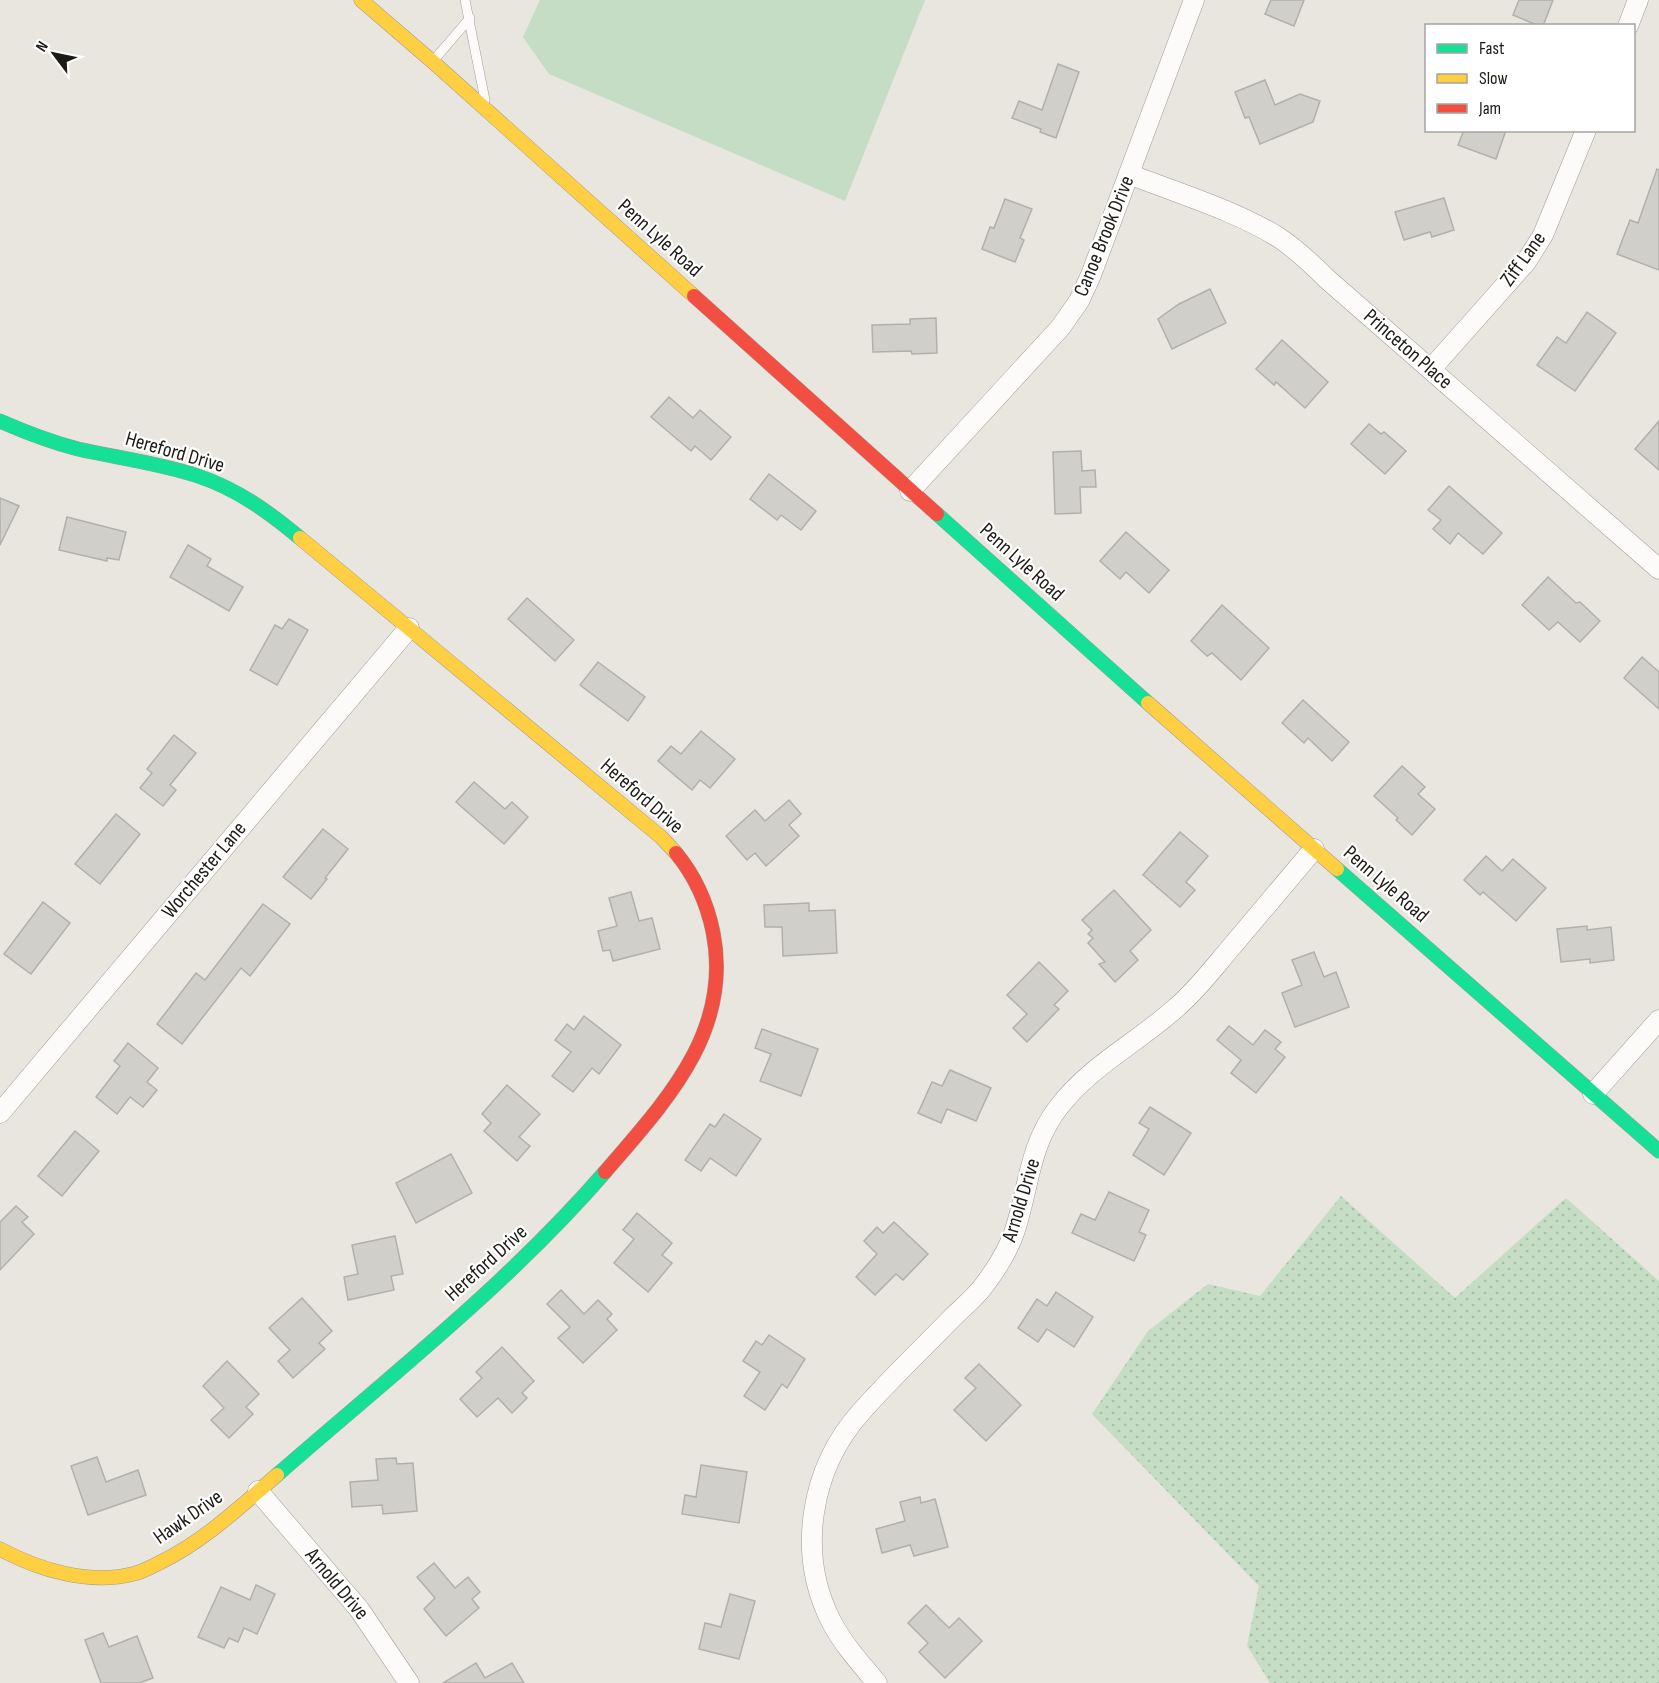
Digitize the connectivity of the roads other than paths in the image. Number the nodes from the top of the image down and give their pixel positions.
1 (361, 0) edge
2 (465, 0) edge
3 (1194, 0) edge
4 (1638, 0) edge
5 (470, 18) junction
6 (1629, 24) edge
7 (433, 62) junction
8 (487, 111) junction
9 (1585, 132) edge
10 (1129, 174) junction
11 (1431, 369) junction
12 (0, 421) edge
13 (910, 490) junction
14 (1659, 569) edge
15 (409, 628) junction
16 (1314, 849) junction
17 (1659, 1020) edge
18 (1593, 1094) junction
19 (0, 1113) edge
20 (1659, 1151) edge
21 (258, 1491) junction
22 (0, 1549) edge
23 (409, 1683) edge
24 (877, 1683) edge

1 - 7 street, Penn Lyle Road
2 - 5 lane
3 - 10 street, Canoe Brook Drive
4 - 6 street
5 - 7 lane
5 - 8 lane
7 - 8 street, Penn Lyle Road
8 - 13 street, Penn Lyle Road
9 - 11 street, Ziff Lane
10 - 11 street, Princeton Place
10 - 13 street, Canoe Brook Drive
11 - 14 street, Princeton Place
12 - 15 street, Hereford Drive
13 - 16 street, Penn Lyle Road
15 - 19 street, Worchester Lane
15 - 21 street, Hereford Drive
16 - 18 street, Penn Lyle Road
16 - 24 street, Arnold Drive
17 - 18 street
18 - 20 street, Penn Lyle Road
21 - 22 street, Hawk Drive
21 - 23 street, Arnold Drive

